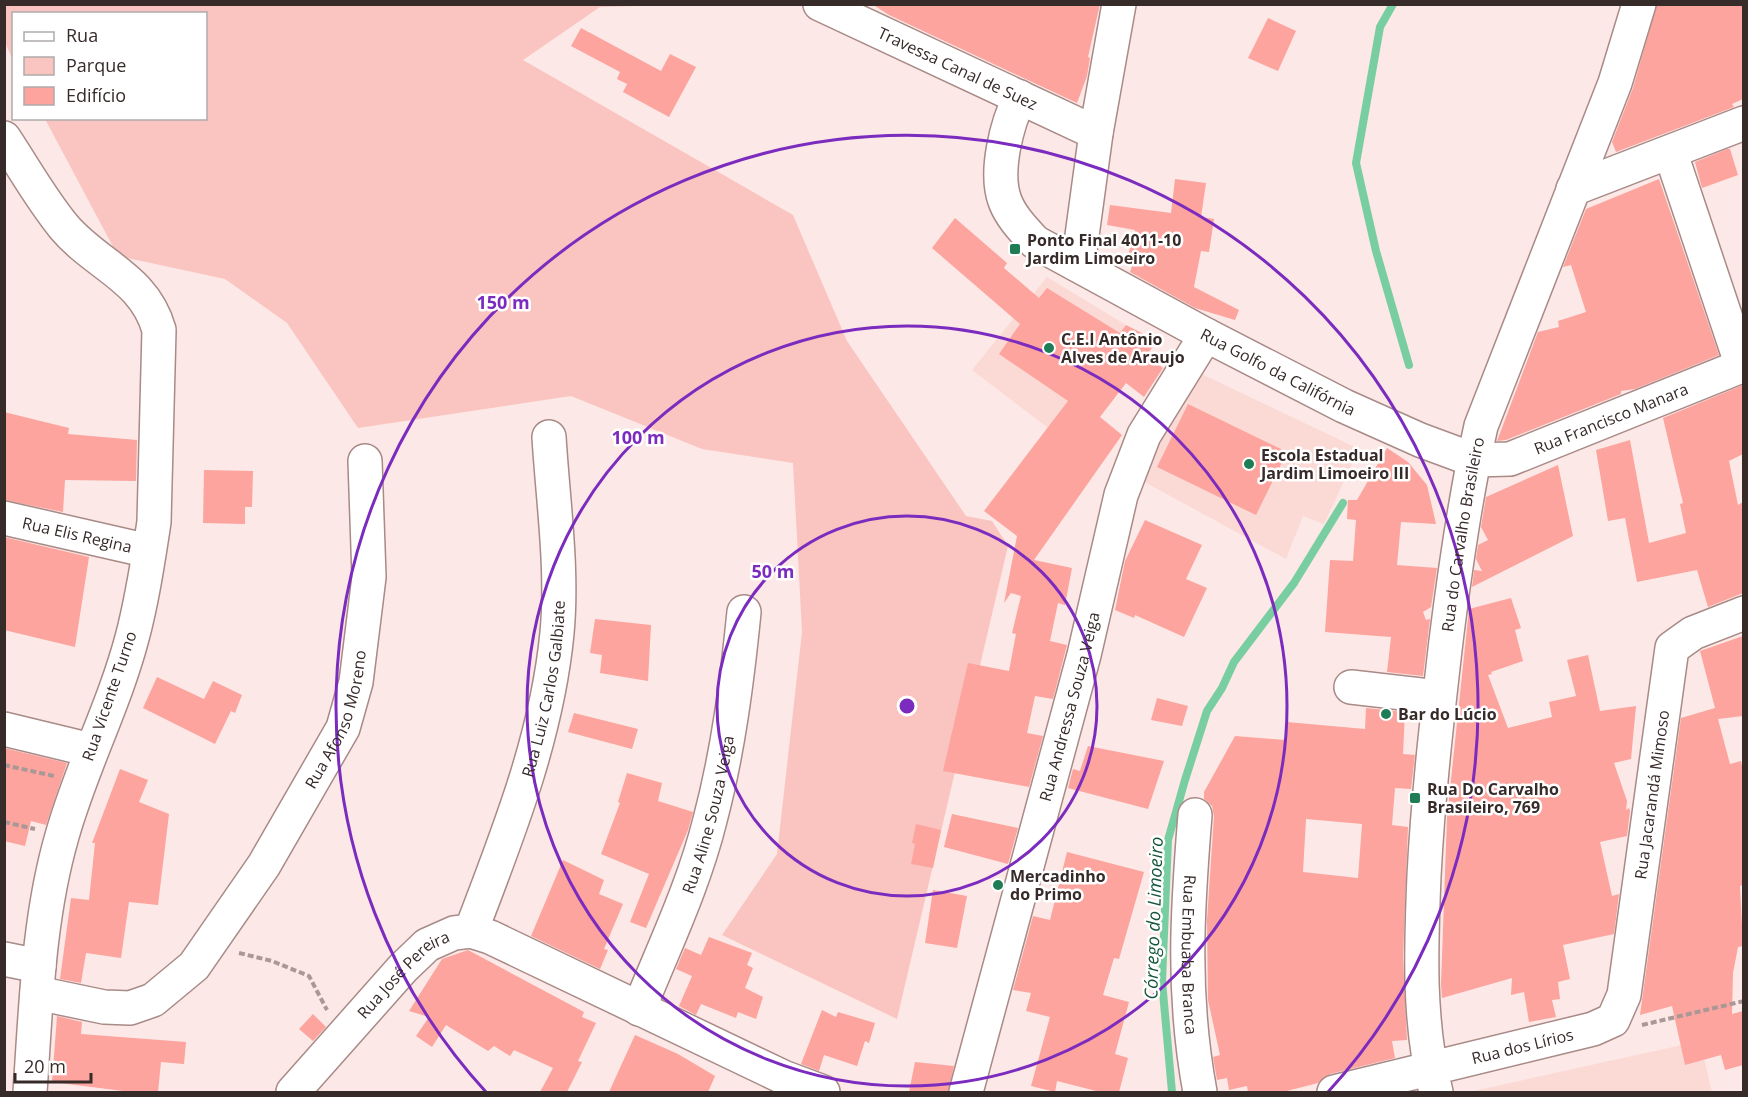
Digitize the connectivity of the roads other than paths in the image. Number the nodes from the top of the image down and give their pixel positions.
1 (820, 4) edge
2 (1119, 4) edge
3 (1638, 4) edge
4 (1020, 97) junction
5 (1743, 123) edge
6 (1096, 133) junction
7 (4, 138) edge
8 (1671, 154) junction
9 (1573, 189) junction
10 (1078, 266) junction
11 (1206, 336) junction
12 (1743, 365) edge
13 (549, 437) dead end
14 (1474, 460) junction
15 (366, 461) dead end
16 (4, 518) edge
17 (149, 551) junction
18 (744, 612) dead end
19 (1743, 613) edge
20 (1351, 687) dead end
21 (1438, 697) junction
22 (4, 729) edge
23 (91, 750) junction
24 (1195, 814) dead end
25 (471, 931) junction
26 (4, 959) edge
27 (38, 979) junction
28 (639, 1009) junction
29 (1612, 1020) joint
30 (1432, 1080) edge
31 (30, 1092) edge
32 (293, 1092) edge
33 (823, 1092) edge
34 (966, 1092) edge
35 (1200, 1092) edge
36 (1334, 1092) edge

1 - 4 street, Travessa Canal de Suez
2 - 6 street
3 - 9 street, Rua do Carvalho Brasileiro
4 - 6 street, Travessa Canal de Suez
4 - 10 street, Rua Golfo da Califórnia
5 - 8 street
6 - 10 street
7 - 17 street, Rua Vicente Turno
8 - 9 street
8 - 12 street
9 - 14 street, Rua do Carvalho Brasileiro
10 - 11 street, Rua Golfo da Califórnia
11 - 14 street, Rua Golfo da Califórnia
11 - 34 street, Rua Andressa Souza Veiga
12 - 14 street, Rua Francisco Manara
13 - 25 street, Rua Luiz Carlos Galbiate
14 - 21 street, Rua do Carvalho Brasileiro
15 - 27 street, Rua Afonso Moreno
16 - 17 street, Rua Elis Regina
17 - 23 street, Rua Vicente Turno
18 - 28 street, Rua Aline Souza Veiga
19 - 29 street, Rua Jacarandá Mimoso
20 - 21 street
21 - 30 street, Rua do Carvalho Brasileiro
22 - 23 street
23 - 27 street, Rua Vicente Turno
24 - 35 street, Rua Embuaba Branca
25 - 28 street, Rua José Pereira
25 - 32 street, Rua José Pereira
26 - 27 street
27 - 31 street, Rua Vicente Turno
28 - 33 street, Rua José Pereira
29 - 30 street, Rua dos Lírios
30 - 36 street, Rua dos Lírios

